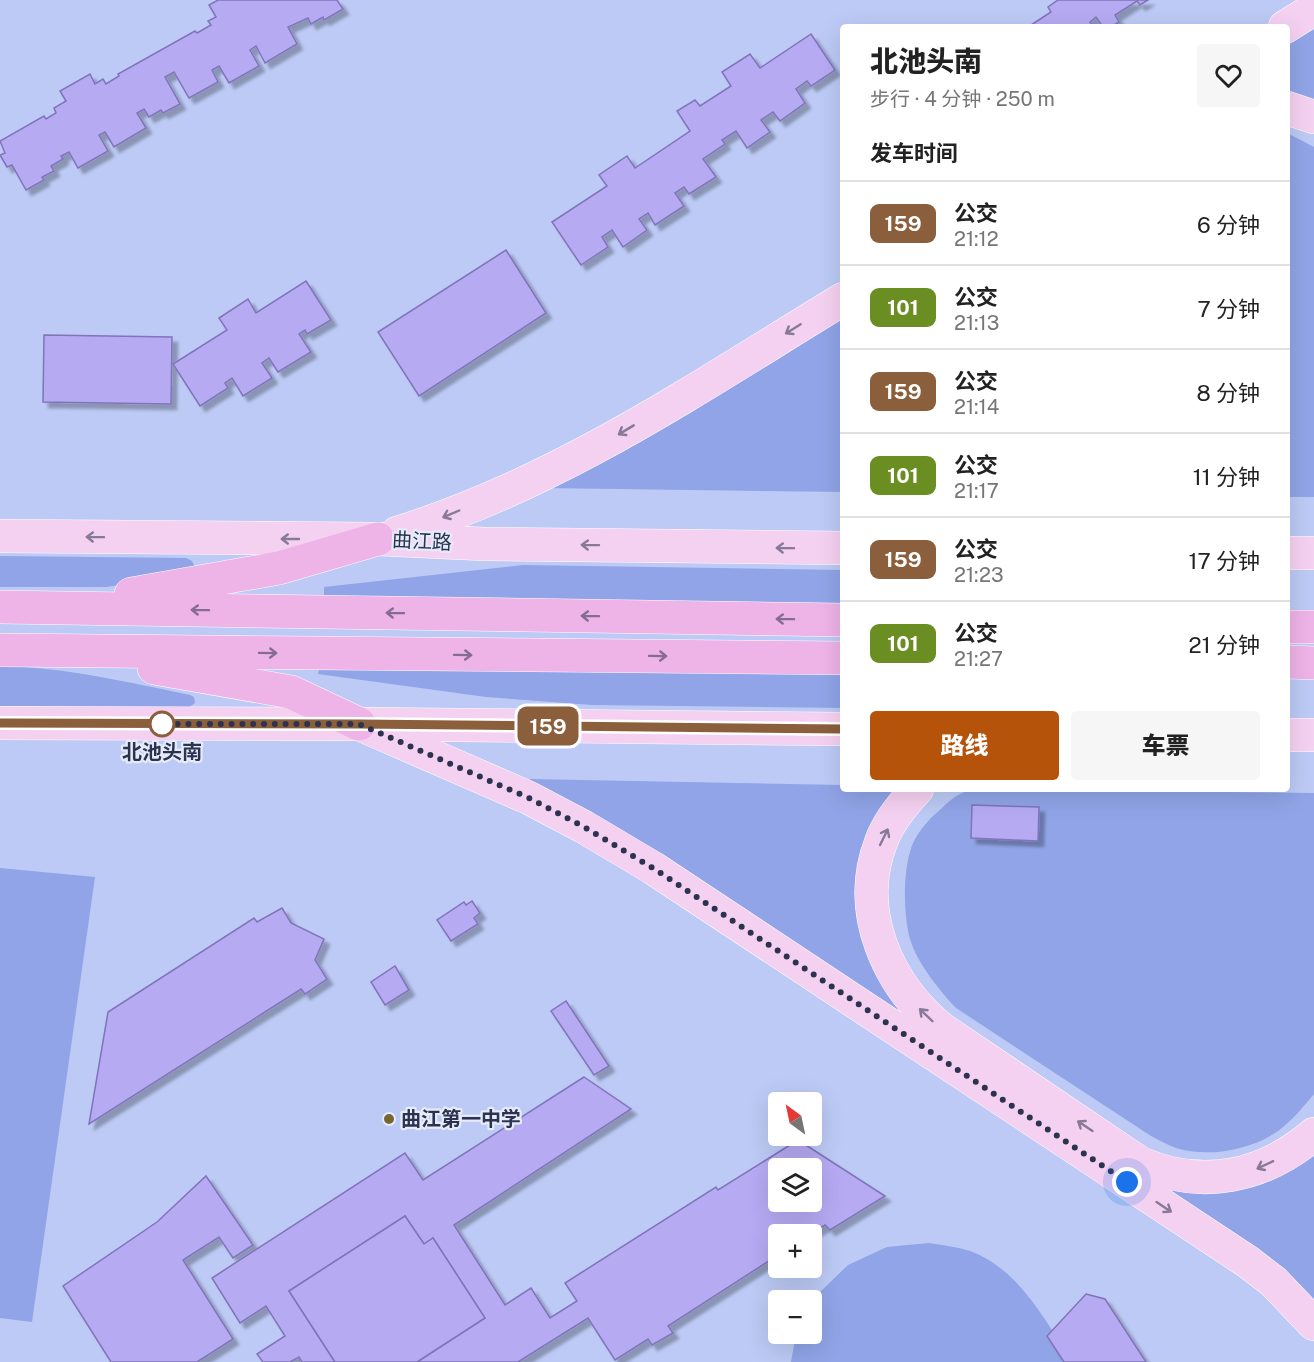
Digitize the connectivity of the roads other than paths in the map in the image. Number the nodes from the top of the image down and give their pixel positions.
1 (1314, 9) edge
2 (1290, 24) edge
3 (1290, 109) edge
4 (1314, 117) edge
5 (840, 300) edge
6 (0, 536) edge
7 (378, 539) junction
8 (840, 548) edge
9 (1290, 553) edge
10 (1314, 553) edge
11 (0, 607) edge
12 (54, 608) junction
13 (840, 620) edge
14 (1290, 627) edge
15 (1314, 627) edge
16 (0, 650) edge
17 (55, 651) junction
18 (840, 658) edge
19 (1290, 662) edge
20 (1314, 663) edge
21 (0, 723) edge
22 (359, 724) junction
23 (840, 729) edge
24 (1290, 735) edge
25 (1314, 735) edge
26 (914, 792) edge
27 (1314, 1134) edge
28 (1314, 1324) edge

1 - 2 main road
3 - 4 main road
5 -> 7 main road
7 -> 6 main road, 曲江路
8 -> 7 main road, 曲江路
7 - 12 highway
9 - 10 main road
11 - 12 highway
13 -> 12 highway
14 - 15 highway
16 - 17 highway
17 -> 18 highway
17 - 22 highway
19 - 20 highway
21 - 22 main road
22 - 23 main road
22 -> 28 main road
24 - 25 main road
27 -> 26 main road

